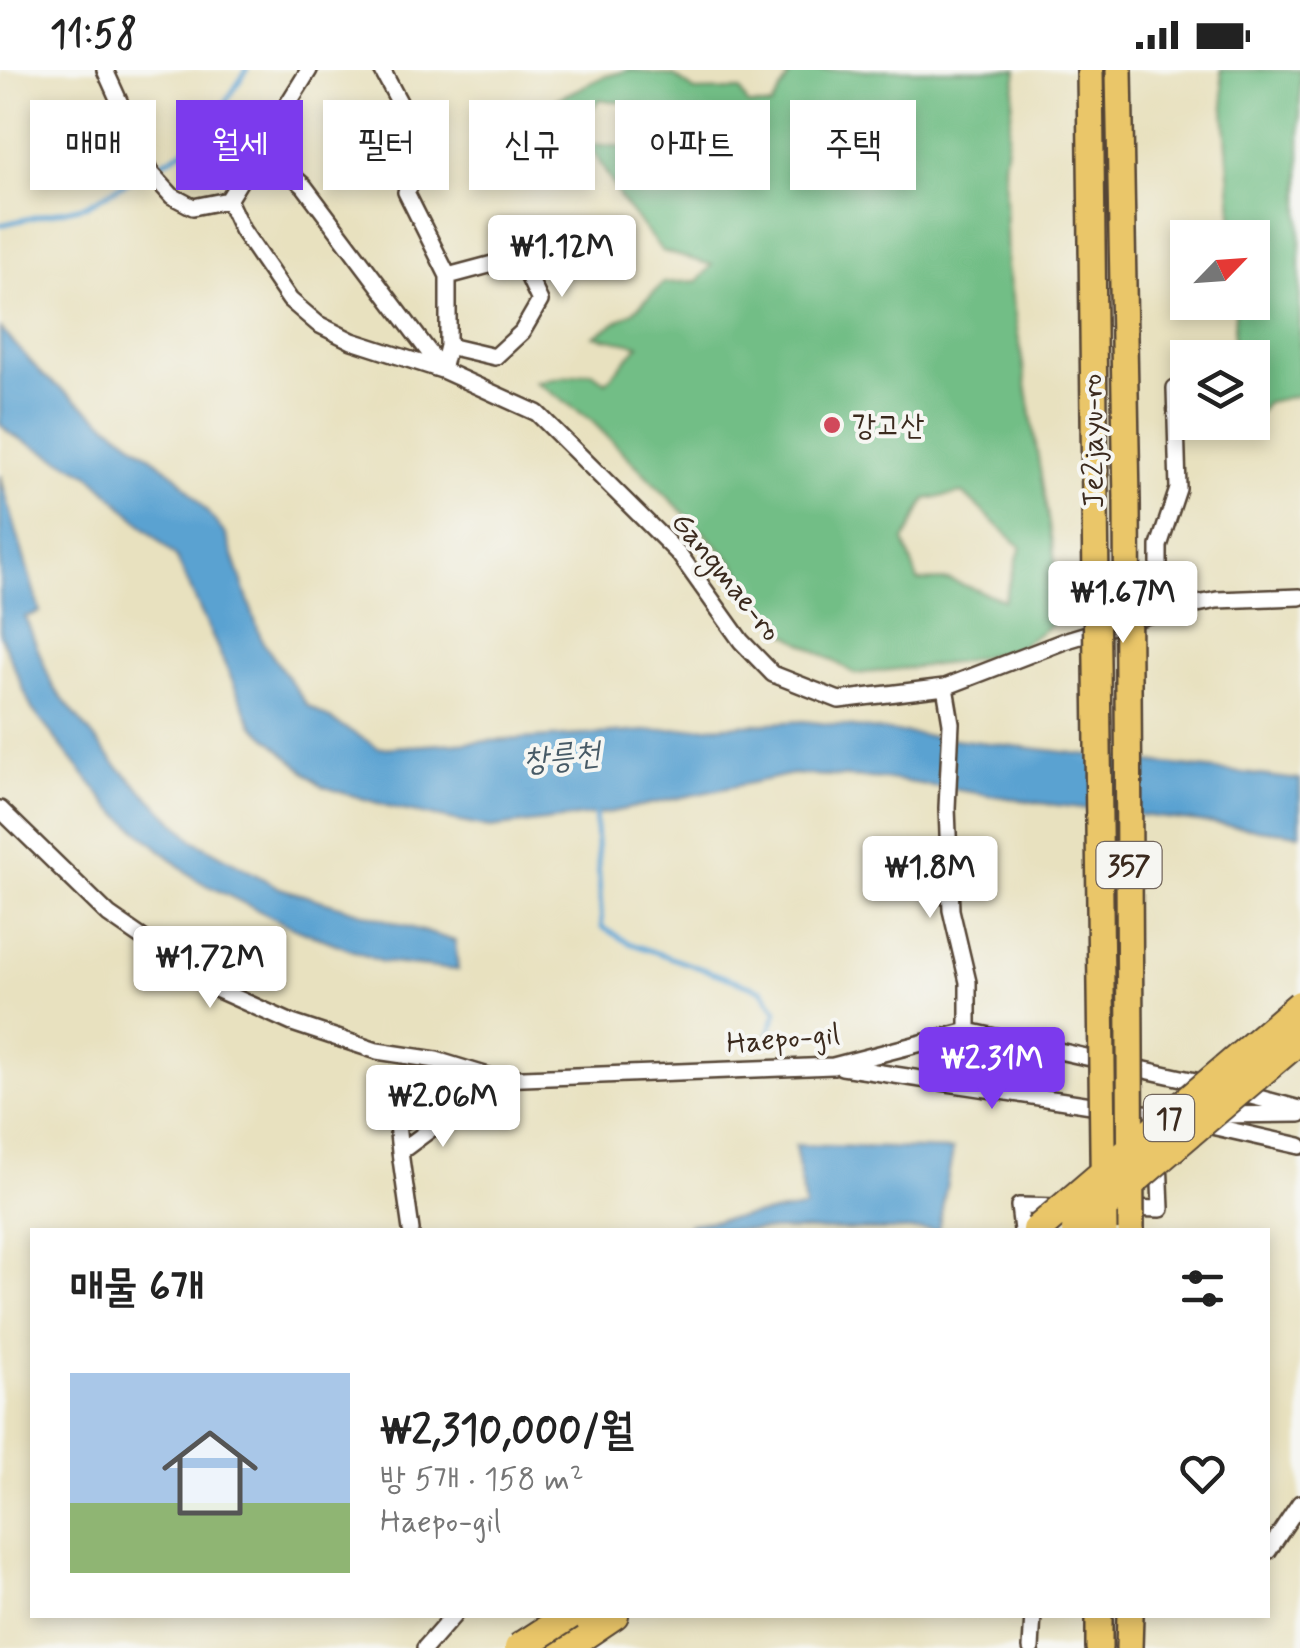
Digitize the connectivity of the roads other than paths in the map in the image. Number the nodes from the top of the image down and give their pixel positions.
1 (104, 70) edge
2 (309, 70) edge
3 (382, 70) edge
4 (1090, 70) edge
5 (1119, 70) edge
6 (290, 100) edge
7 (303, 185) edge
8 (234, 190) edge
9 (228, 200) junction
10 (448, 276) junction
11 (448, 346) junction
12 (442, 370) junction
13 (1177, 440) edge
14 (1300, 597) edge
15 (1159, 612) junction
16 (945, 687) junction
17 (0, 809) edge
18 (1300, 1005) edge
19 (968, 1031) junction
20 (1300, 1040) edge
21 (833, 1066) junction
22 (498, 1079) junction
23 (1300, 1112) edge
24 (1158, 1115) junction
25 (1300, 1146) edge
26 (400, 1152) junction
27 (411, 1228) edge
28 (1022, 1228) edge
29 (1039, 1228) edge
30 (1078, 1228) edge
31 (1104, 1228) edge
32 (1132, 1228) edge
33 (1300, 1503) edge
34 (1270, 1548) edge
35 (451, 1618) edge
36 (555, 1618) edge
37 (565, 1618) edge
38 (609, 1618) edge
39 (1033, 1618) edge
40 (1100, 1618) edge
41 (1130, 1618) edge
42 (424, 1648) edge
43 (519, 1648) edge
44 (564, 1648) edge
45 (1030, 1648) edge
46 (1099, 1648) edge
47 (1130, 1648) edge

1 - 9 street
2 - 6 street
3 - 10 street
4 - 31 highway, Je2jayu-ro / 357, bridge
5 - 32 highway, Je2jayu-ro / 357, bridge
7 - 12 street, Gangmae-ro
8 - 9 street
9 - 12 street, Gangmae-ro
10 - 11 street
10 - 11 street
11 - 12 street
12 - 16 street, Gangmae-ro
13 - 15 street
14 - 15 street, Gangmae-ro
15 - 16 street, Gangmae-ro
16 - 19 street
17 - 22 street
18 - 29 highway, 17, bridge
19 - 21 street, Haepo-gil
19 - 23 street, Haepo-gil
20 - 30 highway, 17, bridge
21 - 22 street, Haepo-gil
21 - 24 street
22 - 26 street
22 - 26 street
23 - 24 street
24 - 25 street
24 - 28 street
26 - 27 street
33 - 34 street
35 - 42 street
36 - 44 street
37 - 43 highway, bridge
38 - 44 highway
39 - 45 street
40 - 46 highway
41 - 47 highway

